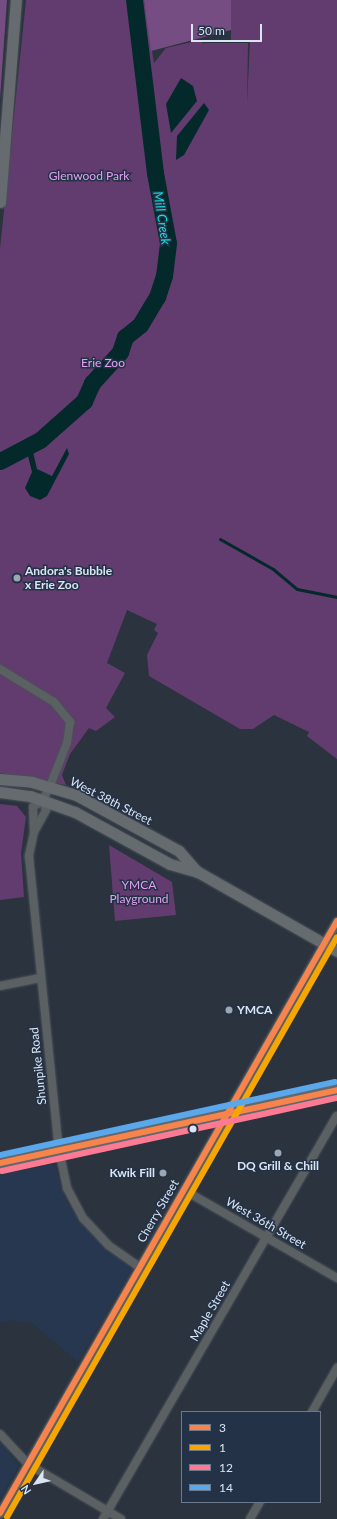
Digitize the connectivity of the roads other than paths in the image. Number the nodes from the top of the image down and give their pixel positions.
1 (16, 0) edge
2 (0, 202) edge
3 (0, 669) edge
4 (0, 779) edge
5 (50, 786) junction
6 (0, 792) edge
7 (43, 800) junction
8 (34, 832) junction
9 (198, 872) junction
10 (337, 921) edge
11 (324, 944) junction
12 (337, 951) edge
13 (40, 978) junction
14 (0, 986) edge
15 (337, 1090) edge
16 (227, 1114) junction
17 (337, 1116) edge
18 (59, 1150) junction
19 (0, 1163) edge
20 (184, 1190) junction
21 (267, 1237) junction
22 (140, 1267) junction
23 (337, 1278) edge
24 (337, 1368) edge
25 (313, 1411) edge
26 (0, 1434) edge
27 (28, 1464) junction
28 (259, 1503) edge
29 (107, 1511) junction
30 (0, 1513) edge
31 (103, 1519) edge
32 (121, 1519) edge
33 (250, 1519) edge

1 - 2 main road
3 - 5 street, Shunpike Road
4 - 5 main road, West 38th Street
5 - 7 street, Shunpike Road
5 - 9 main road, West 38th Street
6 - 7 main road, West 38th Street
7 - 8 street, Shunpike Road
7 - 8 street, Shunpike Road
7 - 9 main road, West 38th Street
8 - 13 street, Shunpike Road
9 - 11 main road, West 38th Street
10 - 11 street, Cherry Street
11 - 12 main road, West 38th Street
11 - 16 street, Cherry Street
13 - 14 street
13 - 18 street, Shunpike Road
15 - 16 main road
16 - 18 main road
16 - 20 street, Cherry Street
17 - 21 street, Maple Street
18 - 19 main road
18 - 22 street, Shunpike Road
20 - 21 street, West 36th Street
20 - 22 street, Cherry Street
21 - 23 street, West 36th Street
21 - 29 street, Maple Street
22 - 27 street, Cherry Street
24 - 25 street
26 - 27 street
27 - 29 street
27 - 30 street, Cherry Street
28 - 33 street
29 - 31 street, Maple Street
29 - 32 street

